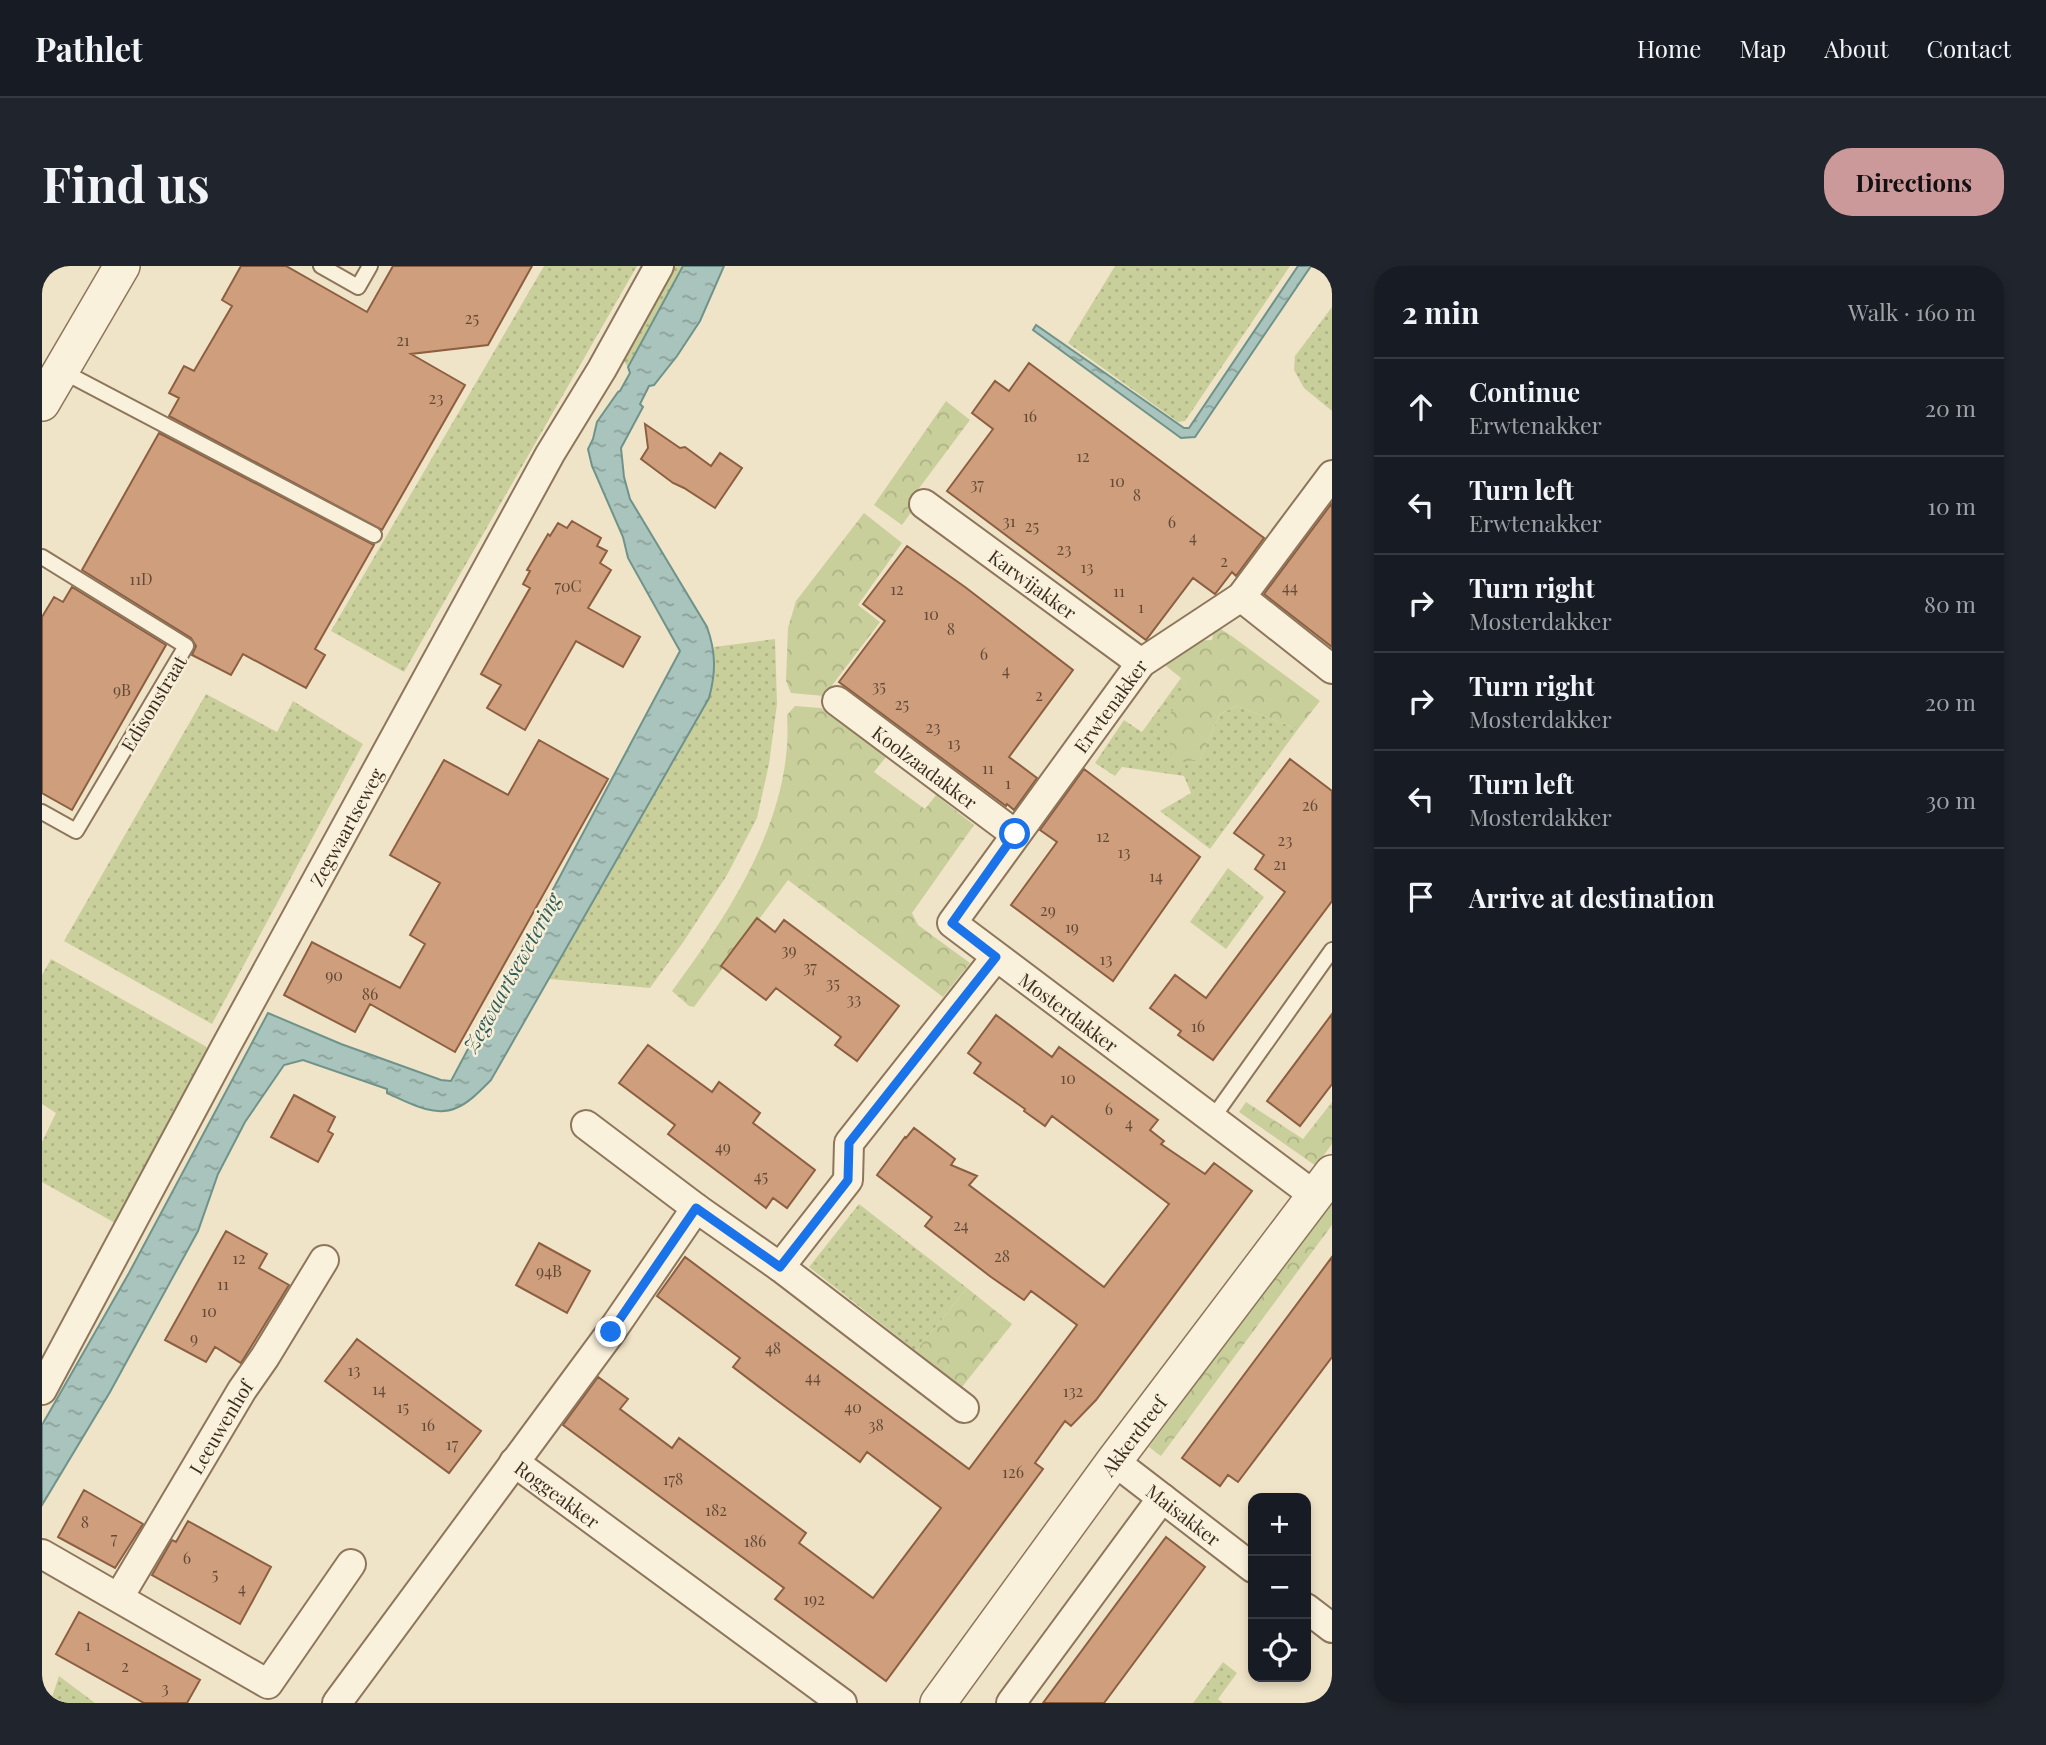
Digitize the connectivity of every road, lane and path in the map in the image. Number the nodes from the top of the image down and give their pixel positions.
1 (122, 266) edge
2 (321, 266) edge
3 (370, 266) edge
4 (659, 266) edge
5 (61, 371) junction
6 (42, 402) edge
7 (1332, 475) edge
8 (924, 504) dead end
9 (374, 535) dead end
10 (43, 562) edge
11 (1241, 597) junction
12 (1141, 663) junction
13 (1332, 669) edge
14 (837, 701) dead end
15 (42, 812) edge
16 (1015, 834) junction
17 (1332, 950) edge
18 (996, 957) junction
19 (1212, 1119) junction
20 (586, 1125) dead end
21 (1323, 1184) edge
22 (696, 1208) junction
23 (324, 1260) dead end
24 (780, 1267) junction
25 (42, 1390) edge
26 (964, 1408) dead end
27 (1114, 1461) junction
28 (514, 1462) junction
29 (1162, 1498) junction
30 (42, 1554) edge
31 (351, 1564) dead end
32 (1248, 1564) edge
33 (119, 1597) junction
34 (1311, 1612) edge
35 (1332, 1628) edge
36 (337, 1703) edge
37 (842, 1703) edge
38 (938, 1703) edge
39 (1011, 1703) edge

1 - 5 street
2 - 3 lane
4 - 25 street, Zegwaartseweg
5 - 6 street
5 - 9 lane
7 - 11 street, Erwtenakker
8 - 12 street, Karwijakker
10 - 15 lane, Edisonstraat
11 - 12 street, Erwtenakker
11 - 13 street
12 - 16 street, Erwtenakker
14 - 16 street, Koolzaadakker
16 - 18 street, Erwtenakker
17 - 19 lane
18 - 19 street, Mosterdakker
18 - 24 street
19 - 21 street, Mosterdakker
20 - 22 street
21 - 27 street, Akkerdreef
22 - 24 street
22 - 28 street
23 - 33 street, Leeuwenhof
24 - 26 street
27 - 29 street, Maisakker
27 - 38 street, Akkerdreef
28 - 36 street, Roggeakker
28 - 37 street, Roggeakker
29 - 32 street, Maisakker
29 - 39 street
30 - 33 street
31 - 33 street
34 - 35 street

